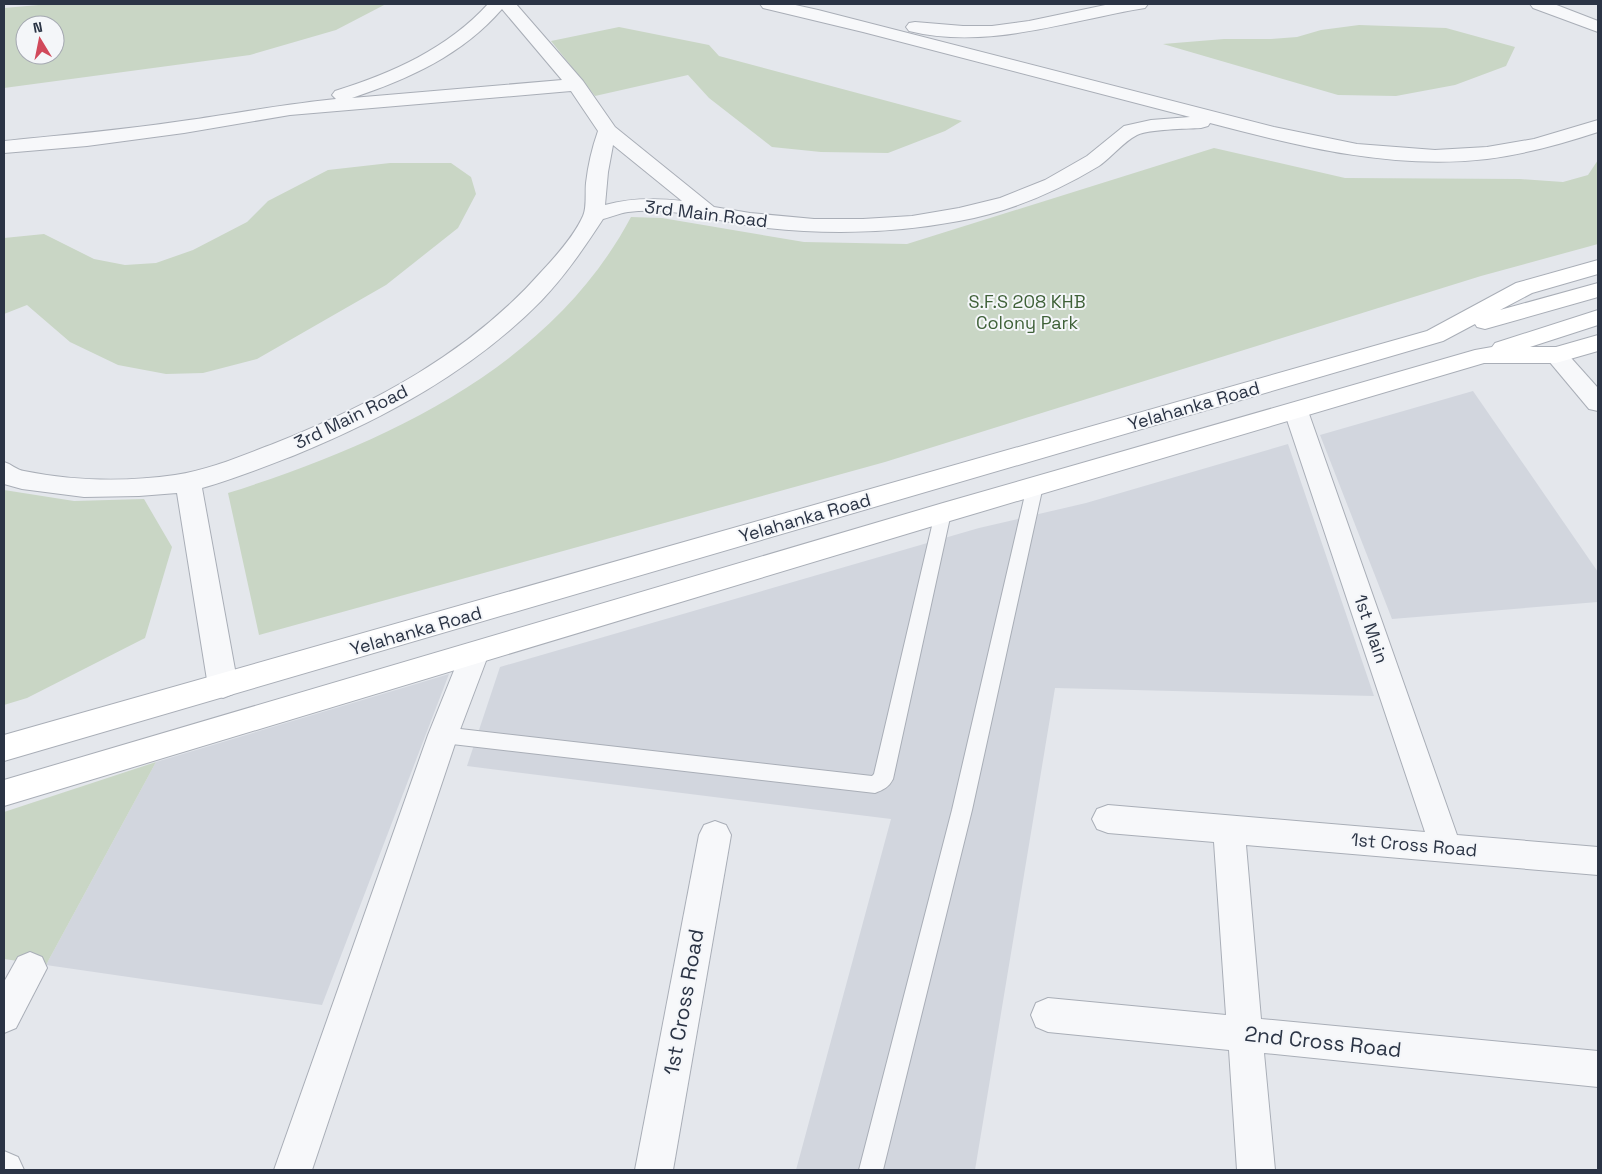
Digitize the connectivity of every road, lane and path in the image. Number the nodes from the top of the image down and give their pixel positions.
1 (497, 4) edge
2 (507, 4) edge
3 (769, 4) edge
4 (1139, 4) edge
5 (1539, 4) edge
6 (844, 20) junction
7 (1043, 24) junction
8 (1598, 27) edge
9 (1009, 65) junction
10 (576, 85) junction
11 (1104, 90) junction
12 (290, 109) junction
13 (1242, 124) junction
14 (1598, 126) edge
15 (1131, 130) junction
16 (608, 131) junction
17 (4, 147) edge
18 (710, 213) junction
19 (595, 215) junction
20 (1598, 268) edge
21 (1598, 290) edge
22 (1598, 317) edge
23 (1435, 336) junction
24 (1598, 343) edge
25 (1483, 355) junction
26 (1556, 355) junction
27 (1598, 403) edge
28 (1296, 411) junction
29 (4, 471) edge
30 (188, 482) junction
31 (1035, 486) junction
32 (943, 513) junction
33 (475, 653) junction
34 (223, 686) junction
35 (443, 735) junction
36 (4, 748) edge
37 (4, 793) edge
38 (1108, 819) dead end
39 (1229, 830) junction
40 (714, 834) dead end
41 (1446, 848) junction
42 (1598, 861) edge
43 (30, 968) dead end
44 (1048, 1015) dead end
45 (4, 1016) edge
46 (1245, 1034) junction
47 (1598, 1069) edge
48 (292, 1170) edge
49 (654, 1170) edge
50 (871, 1170) edge
51 (1256, 1170) edge

1 - 12 street
2 - 10 street
3 - 6 street
4 - 7 street
5 - 8 street
6 - 7 street
6 - 9 street
7 - 9 street
9 - 11 street
10 - 12 street
10 - 16 street
11 - 13 street
11 - 15 street
12 - 17 street
13 - 14 street
13 - 15 street
15 - 18 street, 3rd Main Road
16 - 18 street
16 - 19 street
18 - 19 street, 3rd Main Road
19 - 30 street, 3rd Main Road
20 - 23 main road, Yelahanka Road
21 - 23 main road
22 - 25 main road
23 - 34 main road, Yelahanka Road
24 - 26 main road, Yelahanka Road
25 - 26 main road, Yelahanka Road
25 - 28 main road, Yelahanka Road
26 - 27 street
28 - 31 main road, Yelahanka Road
28 - 41 street, 1st Main
29 - 30 street, 3rd Main Road
30 - 34 street
31 - 32 main road, Yelahanka Road
31 - 50 lane
32 - 33 main road, Yelahanka Road
32 - 35 lane
33 - 35 street
33 - 37 main road, Yelahanka Road
34 - 36 main road, Yelahanka Road
35 - 48 street
38 - 39 street, 1st Cross Road
39 - 41 street, 1st Cross Road
39 - 46 street
40 - 49 street, 1st Cross Road
41 - 42 street, 1st Cross Road
43 - 45 street
44 - 46 street, 2nd Cross Road
46 - 47 street, 2nd Cross Road
46 - 51 street

